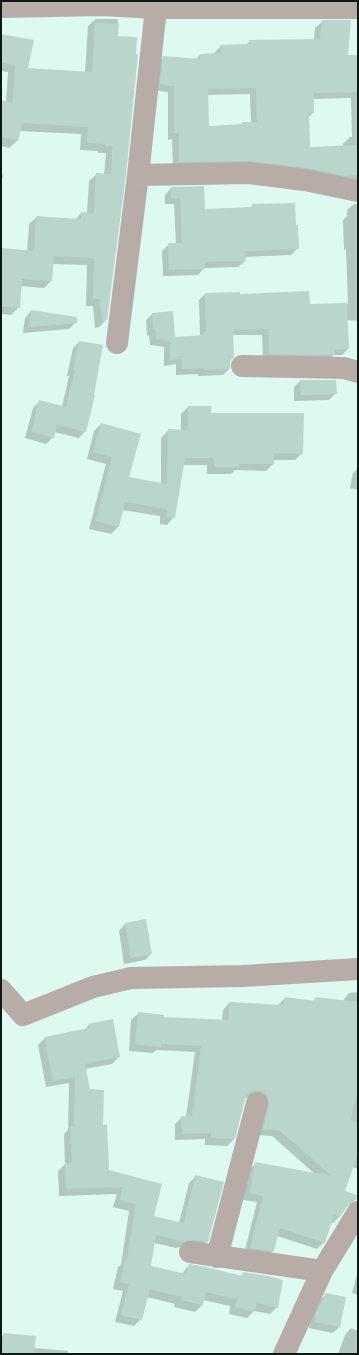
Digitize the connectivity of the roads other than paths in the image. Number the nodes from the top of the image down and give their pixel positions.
1 (158, 5) edge
2 (4, 7) edge
3 (358, 8) edge
4 (138, 175) junction
5 (358, 191) edge
6 (117, 342) dead end
7 (242, 366) dead end
8 (358, 372) edge
9 (358, 969) edge
10 (1, 990) edge
11 (257, 1103) dead end
12 (358, 1212) edge
13 (190, 1252) dead end
14 (217, 1257) junction
15 (322, 1271) junction
16 (284, 1354) edge

1 - 2 street
1 - 3 street
1 - 4 street
4 - 5 street
4 - 6 street
7 - 8 street
9 - 10 street
11 - 14 street
12 - 15 street
13 - 14 street
14 - 15 street
15 - 16 street

